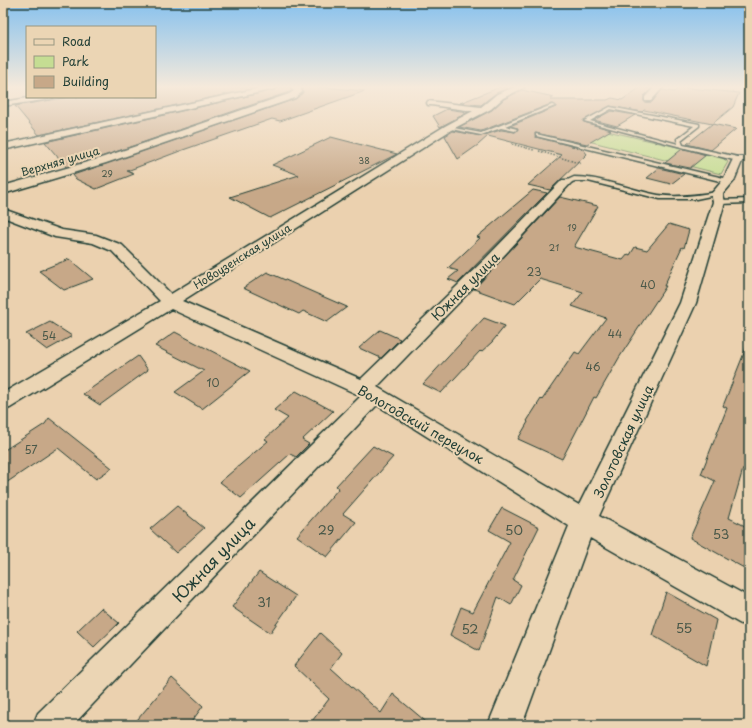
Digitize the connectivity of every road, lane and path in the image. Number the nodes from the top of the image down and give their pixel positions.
1 (121, 121) edge
2 (219, 121) edge
3 (461, 121) edge
4 (517, 121) edge
5 (586, 121) edge
6 (676, 121) edge
7 (502, 127) junction
8 (448, 128) junction
9 (516, 130) dead end
10 (538, 135) dead end
11 (682, 146) junction
12 (3, 147) edge
13 (743, 159) edge
14 (728, 181) junction
15 (566, 182) joint
16 (3, 190) edge
17 (718, 198) junction
18 (749, 201) edge
19 (7, 217) edge
20 (170, 302) junction
21 (369, 391) junction
22 (3, 403) edge
23 (584, 521) junction
24 (749, 613) edge
25 (50, 725) edge
26 (504, 725) edge

1 - 12 street
2 - 16 street, Верхняя улица
3 - 8 street, Новоузенская улица
4 - 7 lane
5 - 11 lane
6 - 11 lane
7 - 8 lane
7 - 9 lane
8 - 20 street, Новоузенская улица
10 - 14 lane
11 - 13 lane
13 - 14 street, Золотовская улица
14 - 17 street, Золотовская улица
15 - 17 lane
15 - 21 street, Южная улица
17 - 18 lane
17 - 23 street, Золотовская улица
19 - 20 street, Вологодский переулок
20 - 21 street, Вологодский переулок
20 - 22 street, Новоузенская улица
21 - 23 street, Вологодский переулок
21 - 25 street, Южная улица
23 - 24 street, Вологодский переулок
23 - 26 street, Золотовская улица

